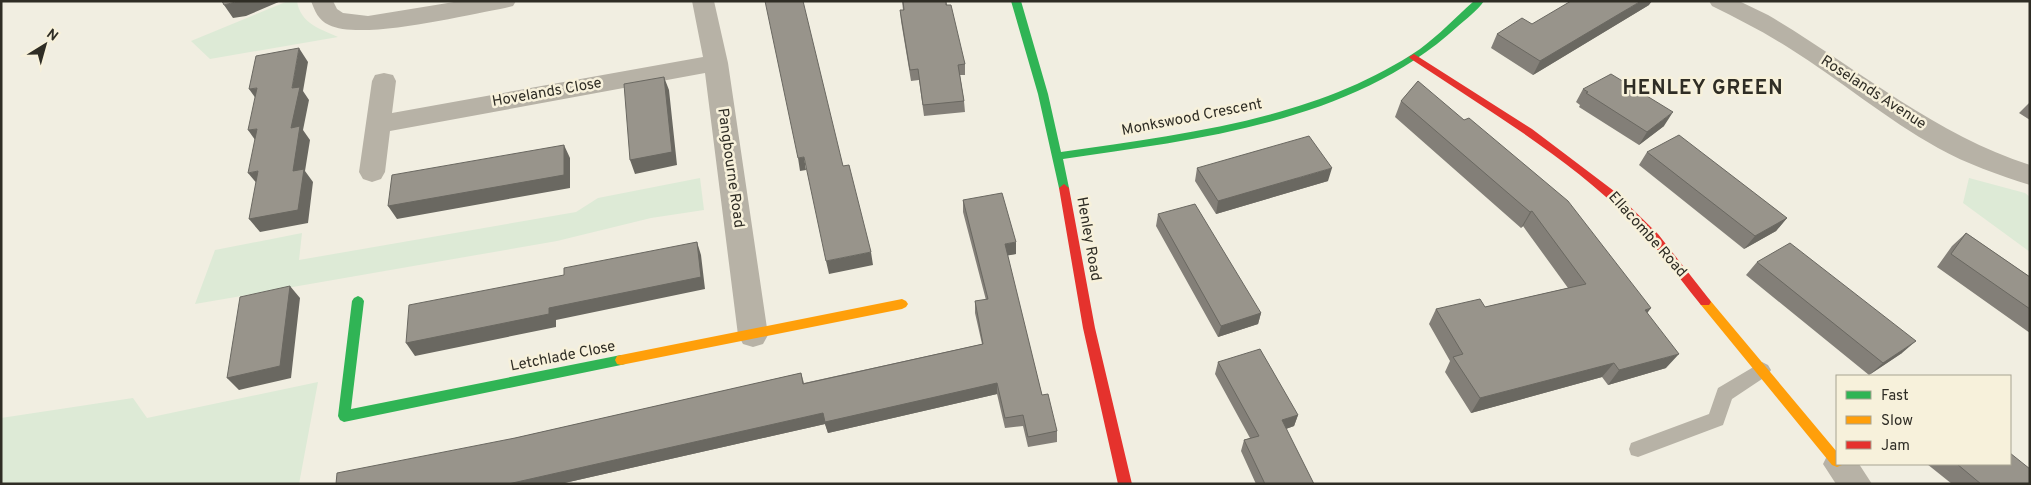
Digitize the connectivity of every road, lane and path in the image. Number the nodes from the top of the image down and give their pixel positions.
1 (322, 1) edge
2 (505, 1) edge
3 (703, 1) edge
4 (1016, 1) edge
5 (1480, 1) edge
6 (1720, 1) edge
7 (1414, 57) junction
8 (716, 63) junction
9 (384, 81) dead end
10 (379, 124) junction
11 (1058, 156) junction
12 (372, 172) dead end
13 (2030, 175) edge
14 (358, 300) dead end
15 (902, 304) dead end
16 (753, 335) junction
17 (1762, 370) junction
18 (1638, 449) dead end
19 (1836, 460) edge
20 (1840, 465) edge
21 (1125, 484) edge
22 (1856, 484) edge

1 - 2 street
3 - 8 street, Pangbourne Road
4 - 11 street, Henley Road
5 - 7 street, Monkswood Crescent
6 - 13 street, Roselands Avenue
7 - 11 street, Monkswood Crescent
7 - 17 street, Ellacombe Road
8 - 10 street, Hovelands Close
8 - 16 street, Pangbourne Road
9 - 10 street
10 - 12 street
11 - 21 street, Henley Road
14 - 16 street, Letchlade Close
15 - 16 street, Letchlade Close
17 - 18 lane
17 - 19 street, Ellacombe Road
20 - 22 street, Ellacombe Road

